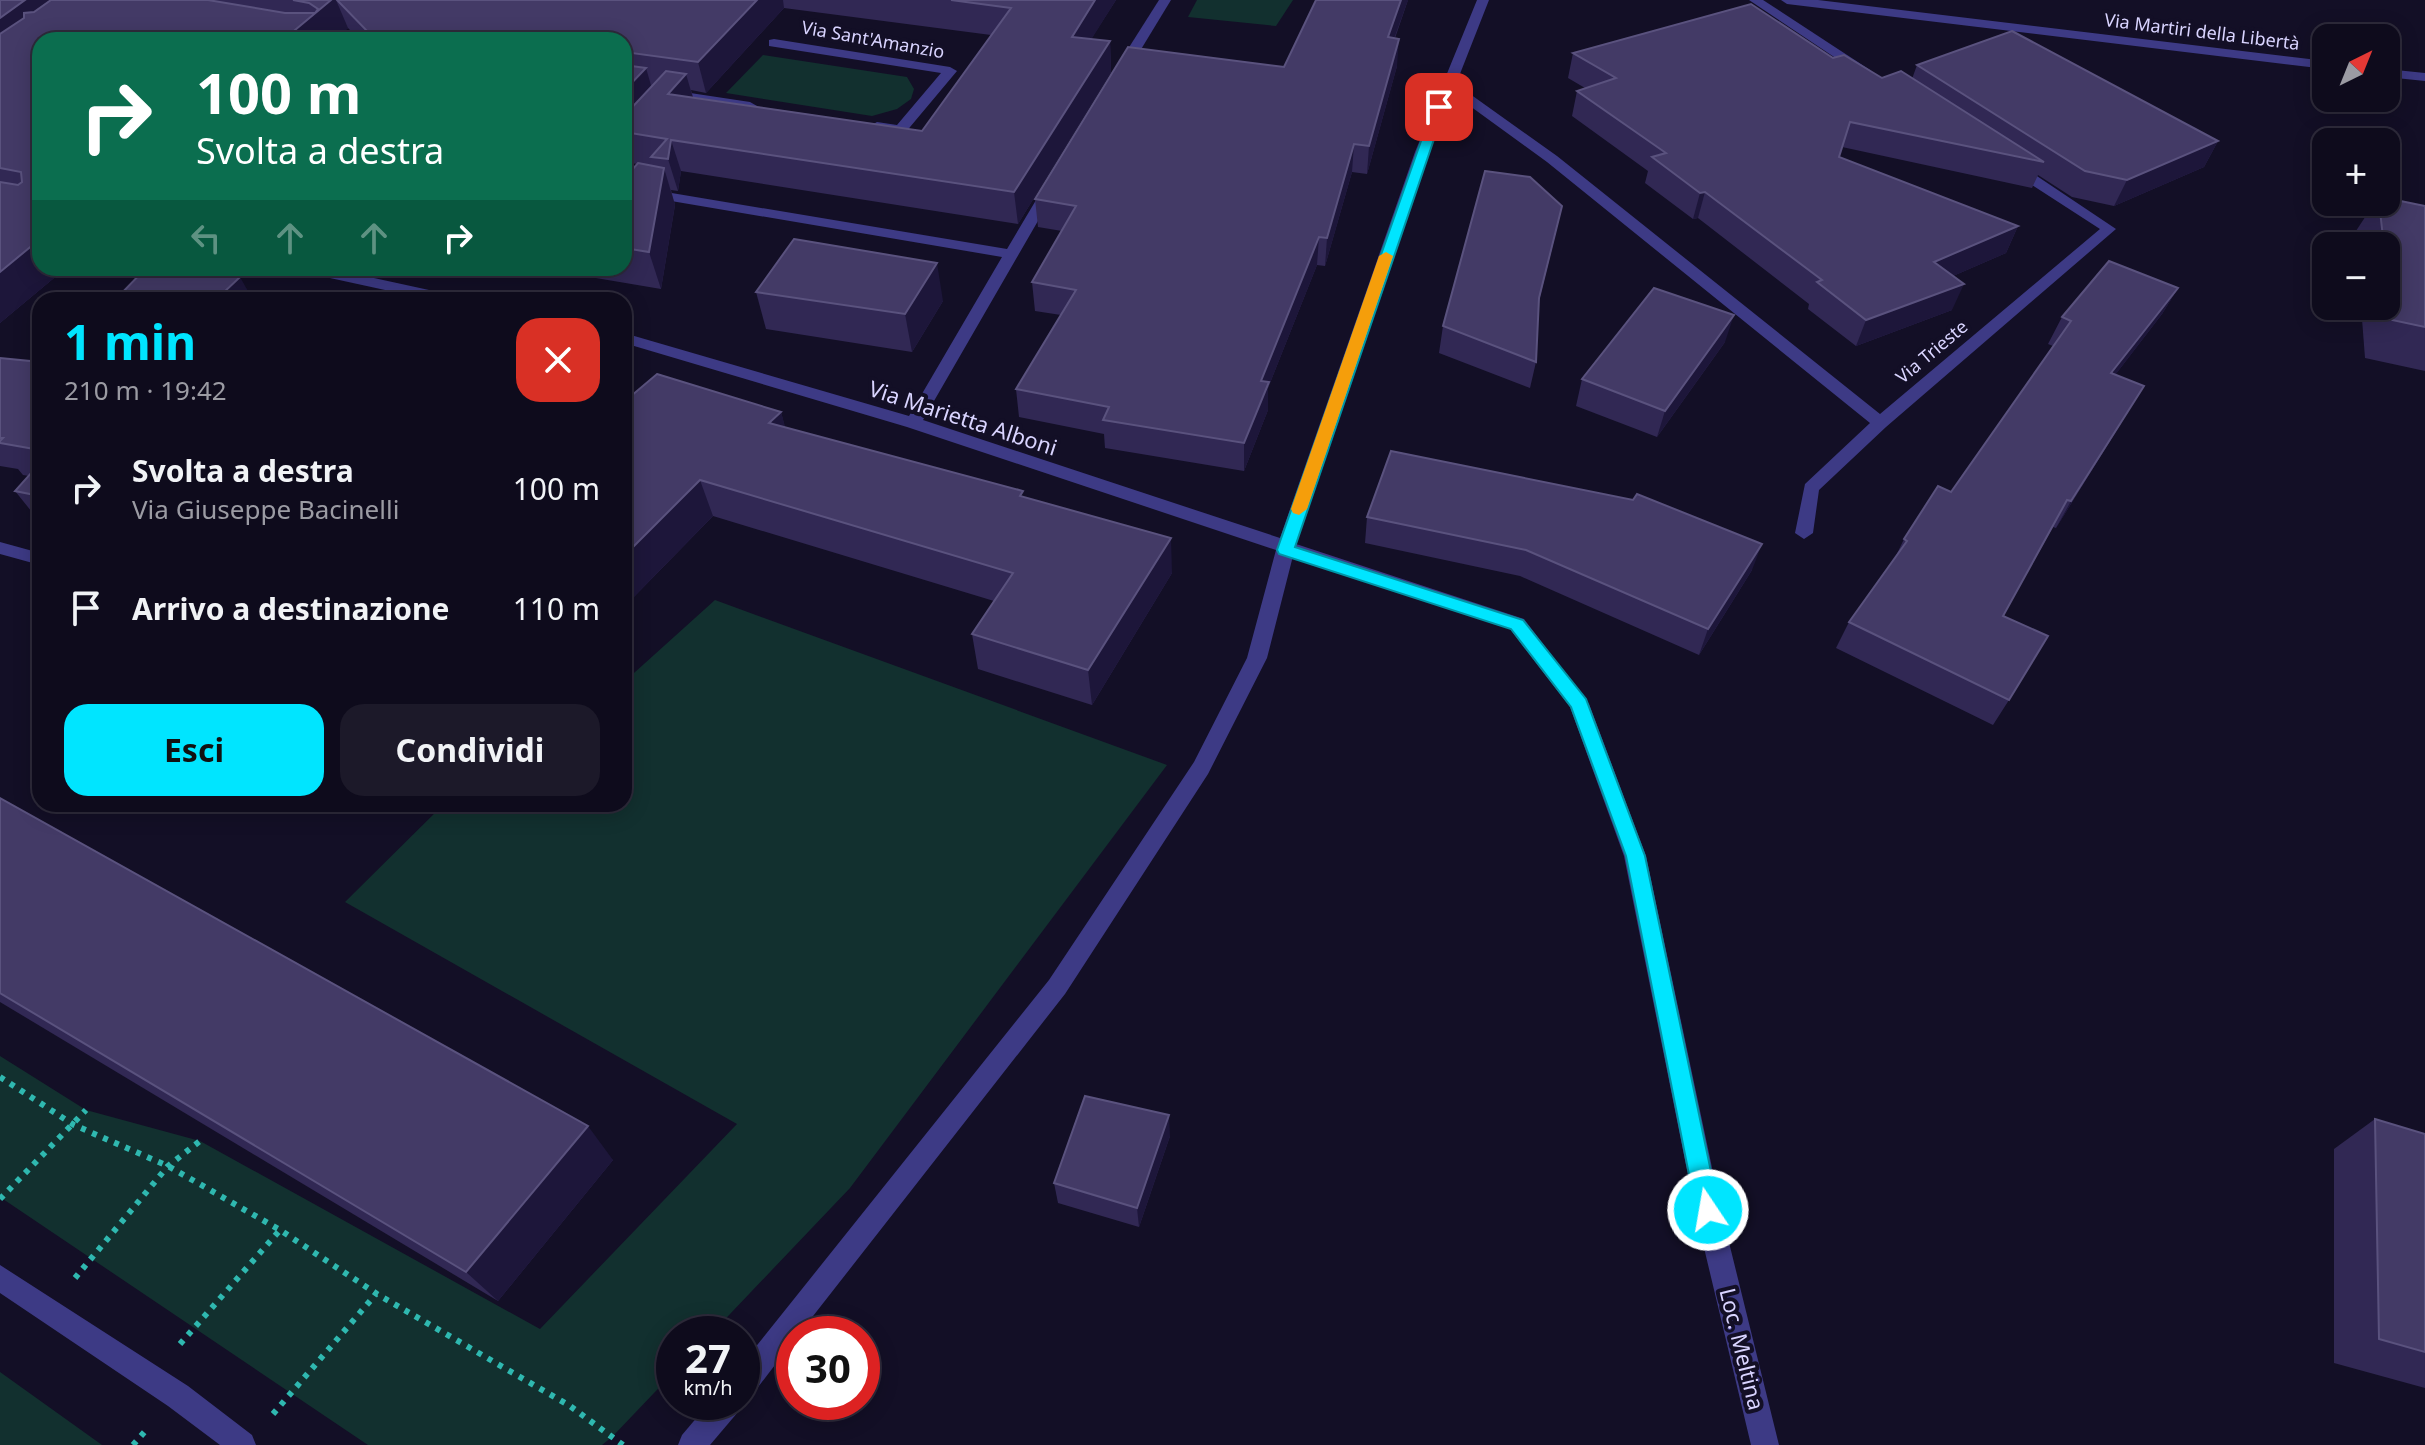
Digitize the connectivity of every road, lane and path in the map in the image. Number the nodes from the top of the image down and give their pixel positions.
1 (1165, 0) edge
2 (1483, 0) edge
3 (1755, 0) edge
4 (1787, 0) edge
5 (774, 43) dead end
6 (2312, 63) edge
7 (2400, 74) edge
8 (1873, 76) edge
9 (2425, 77) edge
10 (1113, 84) edge
11 (1448, 84) junction
12 (632, 89) edge
13 (763, 108) edge
14 (869, 125) edge
15 (2004, 161) edge
16 (1058, 176) edge
17 (632, 190) edge
18 (1010, 254) junction
19 (343, 276) edge
20 (416, 292) edge
21 (632, 342) edge
22 (913, 423) junction
23 (1880, 423) junction
24 (1804, 533) dead end
25 (0, 548) edge
26 (1285, 550) junction
27 (32, 557) edge
28 (0, 1077) edge
29 (86, 1110) dead end
30 (74, 1125) junction
31 (200, 1141) edge
32 (168, 1166) junction
33 (0, 1199) edge
34 (280, 1230) junction
35 (0, 1278) edge
36 (377, 1294) junction
37 (47, 1307) junction
38 (760, 1362) edge
39 (151, 1378) junction
40 (713, 1420) edge
41 (264, 1424) dead end
42 (242, 1445) edge
43 (623, 1445) edge
44 (692, 1445) edge
45 (1765, 1445) edge

1 - 10 street
2 - 11 street
3 - 8 street
4 - 6 street, Via Martiri della Libertà
5 - 14 street, Via Sant'Amanzio
7 - 9 street
11 - 23 street
11 - 26 street
12 - 13 street
15 - 23 street, Via Trieste
16 - 18 street
17 - 18 street
18 - 22 street
19 - 20 street
21 - 22 street, Via Marietta Alboni
22 - 26 street, Via Marietta Alboni
23 - 24 street
25 - 27 street
26 - 38 street
26 - 45 street, Loc. Meltina
28 - 30 path
29 - 30 path
30 - 32 path
30 - 33 path
31 - 32 path
32 - 34 path
32 - 37 path
34 - 36 path
34 - 39 path
35 - 37 street
36 - 41 path
36 - 43 path
37 - 39 street
39 - 42 street
40 - 44 street

